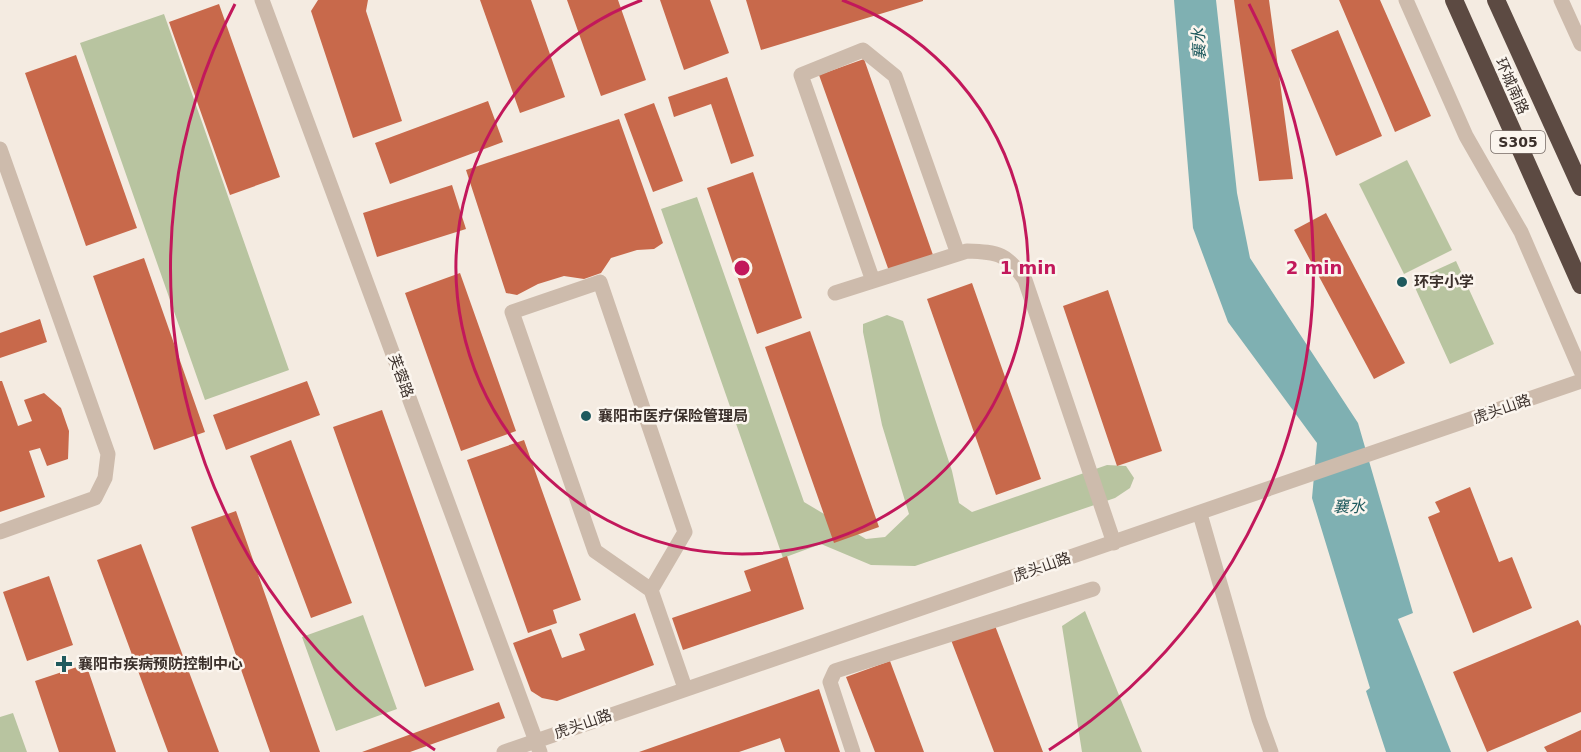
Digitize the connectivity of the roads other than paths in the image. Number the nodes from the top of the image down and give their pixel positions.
1 (262, 0) edge
2 (1406, 0) edge
3 (1454, 0) edge
4 (1496, 0) edge
5 (1561, 0) edge
6 (1581, 44) edge
7 (0, 148) edge
8 (1581, 187) edge
9 (958, 254) junction
10 (873, 281) junction
11 (1581, 285) edge
12 (835, 293) dead end
13 (1581, 371) edge
14 (1581, 381) edge
15 (1200, 514) junction
16 (0, 532) edge
17 (1114, 543) junction
18 (1093, 589) dead end
19 (651, 590) junction
20 (685, 688) junction
21 (538, 746) edge
22 (504, 752) edge
23 (853, 752) edge
24 (1271, 752) edge

1 - 21 street, 芙蓉路
2 - 13 street
3 - 11 highway, 环城南路 / S305
4 - 8 highway, 环城南路 / S305
5 - 6 street
7 - 16 street
9 - 10 street
9 - 10 street
9 - 17 street
10 - 12 street
14 - 15 street, 虎头山路
15 - 17 street, 虎头山路
15 - 24 street
17 - 20 street, 虎头山路
18 - 23 street
19 - 19 street
19 - 20 street
20 - 21 street, 虎头山路
21 - 22 street, 虎头山路

